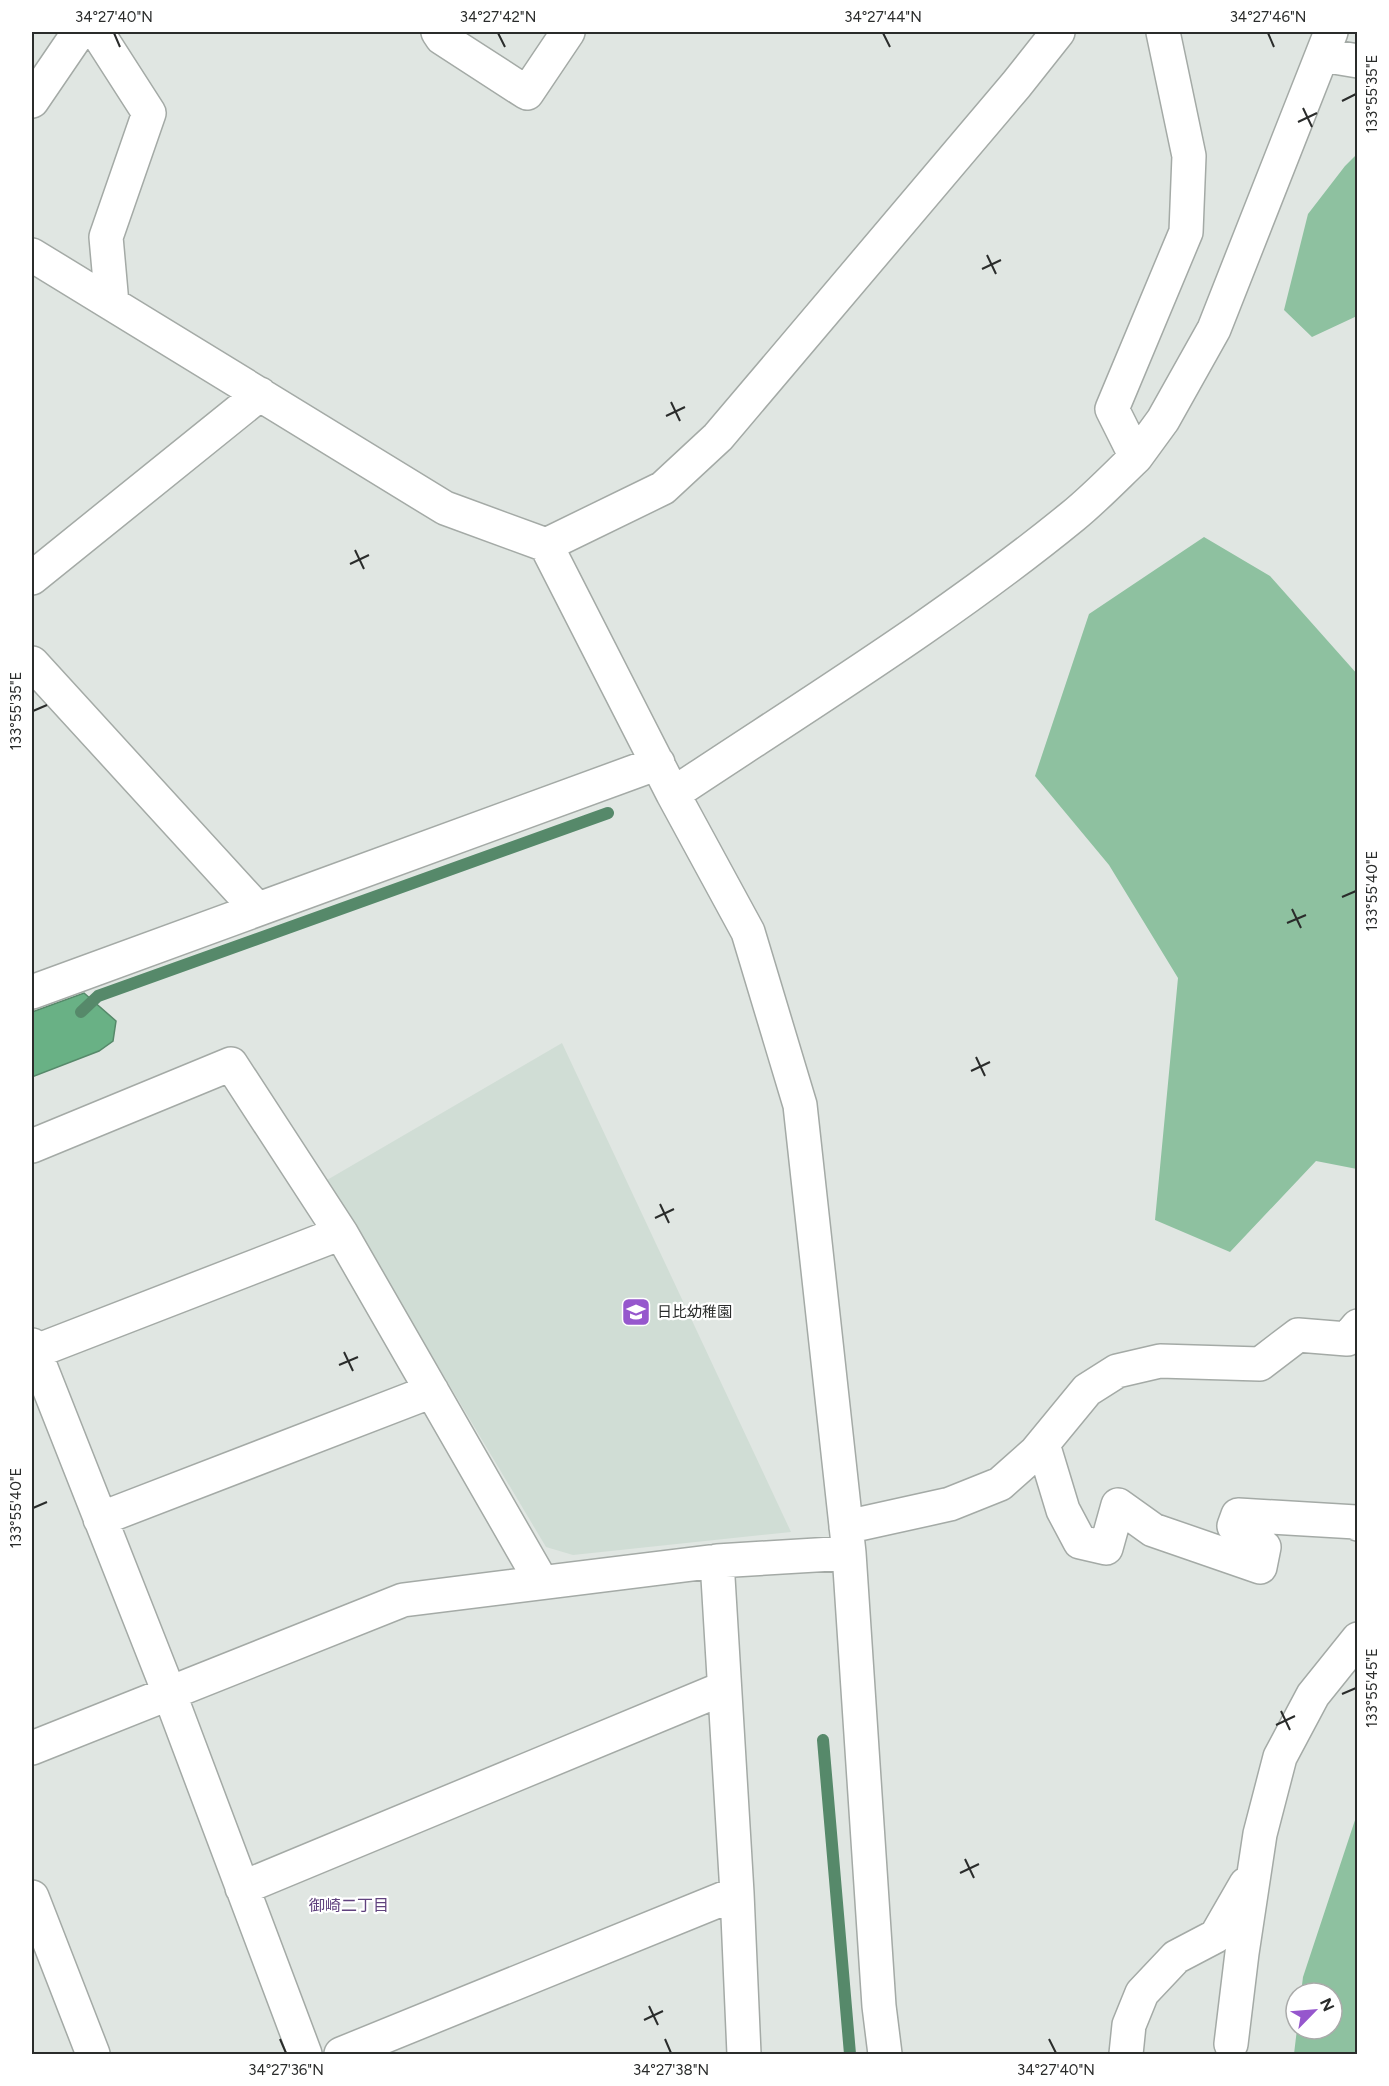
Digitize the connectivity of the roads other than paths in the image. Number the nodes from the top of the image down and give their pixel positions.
1 (79, 32) edge
2 (97, 32) edge
3 (438, 32) edge
4 (568, 32) edge
5 (1058, 32) edge
6 (1163, 32) edge
7 (1327, 43) edge
8 (1358, 61) edge
9 (32, 101) edge
10 (32, 255) edge
11 (112, 304) junction
12 (260, 394) junction
13 (1136, 457) junction
14 (546, 545) junction
15 (32, 578) edge
16 (32, 663) edge
17 (658, 763) junction
18 (673, 794) junction
19 (257, 909) junction
20 (32, 992) edge
21 (32, 1146) edge
22 (341, 1233) junction
23 (1358, 1326) edge
24 (33, 1349) edge
25 (432, 1391) junction
26 (1043, 1444) junction
27 (100, 1519) junction
28 (1358, 1524) edge
29 (847, 1540) junction
30 (717, 1561) junction
31 (541, 1581) junction
32 (1358, 1640) edge
33 (724, 1688) junction
34 (170, 1695) junction
35 (32, 1749) edge
36 (1255, 1869) junction
37 (242, 1888) junction
38 (737, 1893) junction
39 (32, 1897) edge
40 (1231, 2044) dead end
41 (93, 2055) edge
42 (305, 2055) edge
43 (341, 2055) edge
44 (744, 2055) edge
45 (885, 2055) edge
46 (1126, 2055) edge

1 - 9 street
2 - 11 street
3 - 4 street
5 - 14 street
6 - 13 street
7 - 8 street
7 - 13 street
10 - 11 street
11 - 12 street
12 - 14 street
12 - 15 street
13 - 18 street
14 - 17 street
16 - 19 street
17 - 18 street
17 - 19 street
18 - 29 street
19 - 20 street
21 - 22 street
22 - 24 street
22 - 25 street
23 - 26 street
24 - 27 street
25 - 27 street
25 - 31 street
26 - 28 street
26 - 29 street
27 - 34 street
29 - 30 street
29 - 45 street
30 - 31 street
30 - 33 street
31 - 34 street
32 - 36 street
33 - 37 street
33 - 38 street
34 - 35 street
34 - 37 street
36 - 40 street
36 - 46 street
37 - 42 street
38 - 43 street
38 - 44 street
39 - 41 street

